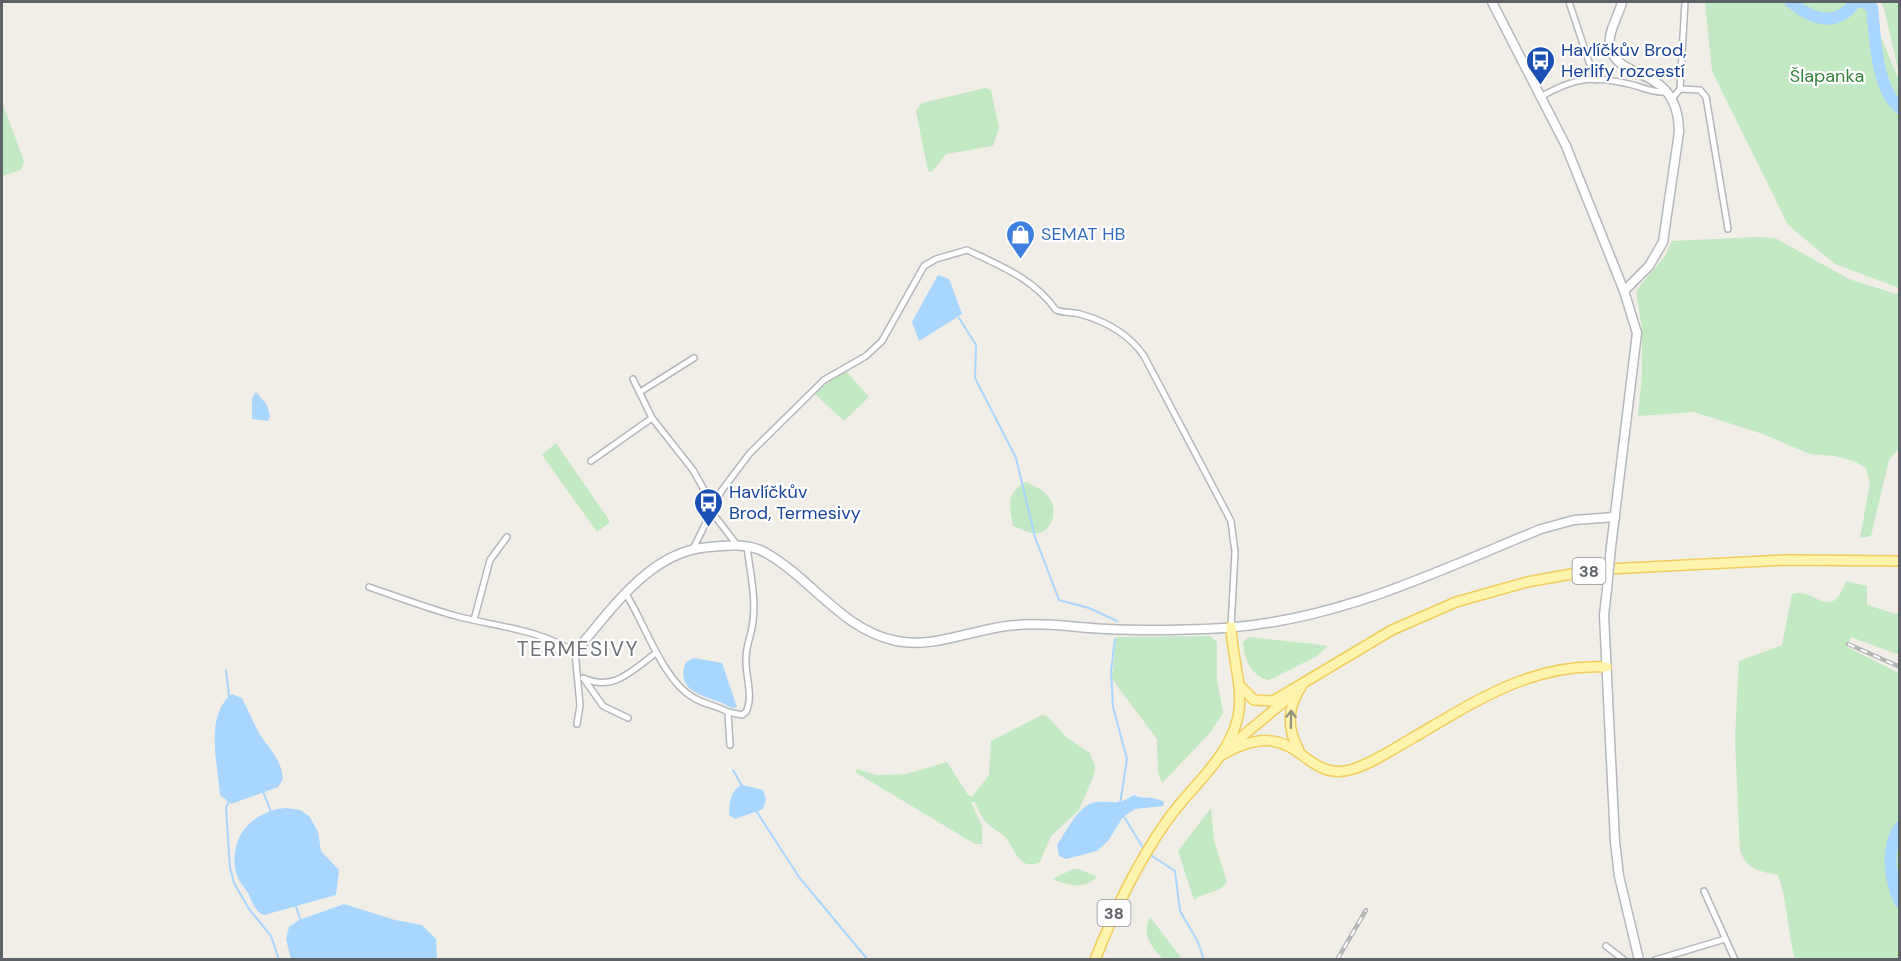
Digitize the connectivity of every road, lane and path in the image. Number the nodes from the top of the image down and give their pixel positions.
1 (1492, 2) edge
2 (1569, 2) edge
3 (1622, 2) edge
4 (1685, 2) edge
5 (1595, 80) junction
6 (1680, 89) junction
7 (1670, 95) junction
8 (1542, 96) junction
9 (1728, 229) dead end
10 (1624, 291) junction
11 (694, 358) dead end
12 (633, 379) dead end
13 (640, 392) junction
14 (652, 418) junction
15 (591, 461) dead end
16 (712, 509) junction
17 (1615, 517) junction
18 (507, 537) dead end
19 (737, 546) junction
20 (747, 547) junction
21 (693, 549) junction
22 (1899, 561) edge
23 (369, 587) dead end
24 (626, 594) junction
25 (474, 620) junction
26 (1231, 627) junction
27 (575, 652) junction
28 (656, 653) junction
29 (1606, 667) junction
30 (578, 670) junction
31 (583, 678) junction
32 (1303, 684) junction
33 (1240, 686) junction
34 (728, 712) junction
35 (628, 718) dead end
36 (578, 724) dead end
37 (730, 745) dead end
38 (1302, 755) junction
39 (1220, 756) junction
40 (1704, 891) dead end
41 (1725, 939) junction
42 (1606, 946) dead end
43 (1095, 960) edge
44 (1624, 960) edge
45 (1639, 960) edge
46 (1655, 960) edge
47 (1735, 960) edge

1 - 8 street
2 - 5 street
3 - 7 street
4 - 6 street
5 - 7 street
5 - 8 street
6 - 7 street
6 - 9 street
7 - 10 street
8 - 10 street
10 - 17 street
11 - 13 street
12 - 13 street
13 - 14 street
14 - 15 street
14 - 16 street
16 - 19 street
16 - 21 street
16 - 26 street
17 - 26 street
17 - 29 street, bridge
18 - 25 street
19 - 20 street
19 - 21 street
20 - 26 street
20 - 34 street
21 - 24 street
22 - 32 main road, 38
23 - 25 street
24 - 27 street
24 - 28 street
25 - 27 street
26 - 33 main road
27 - 30 street
28 - 31 street
28 - 34 street
29 - 38 main road
29 - 45 street
30 - 31 street
30 - 36 street
31 - 35 street
32 - 33 main road
38 -> 32 main road
32 - 39 main road, 38
33 - 39 main road
34 - 37 street
38 - 39 main road
39 - 43 main road, 38
40 - 41 street
41 - 46 street
41 - 47 street
42 - 44 street

